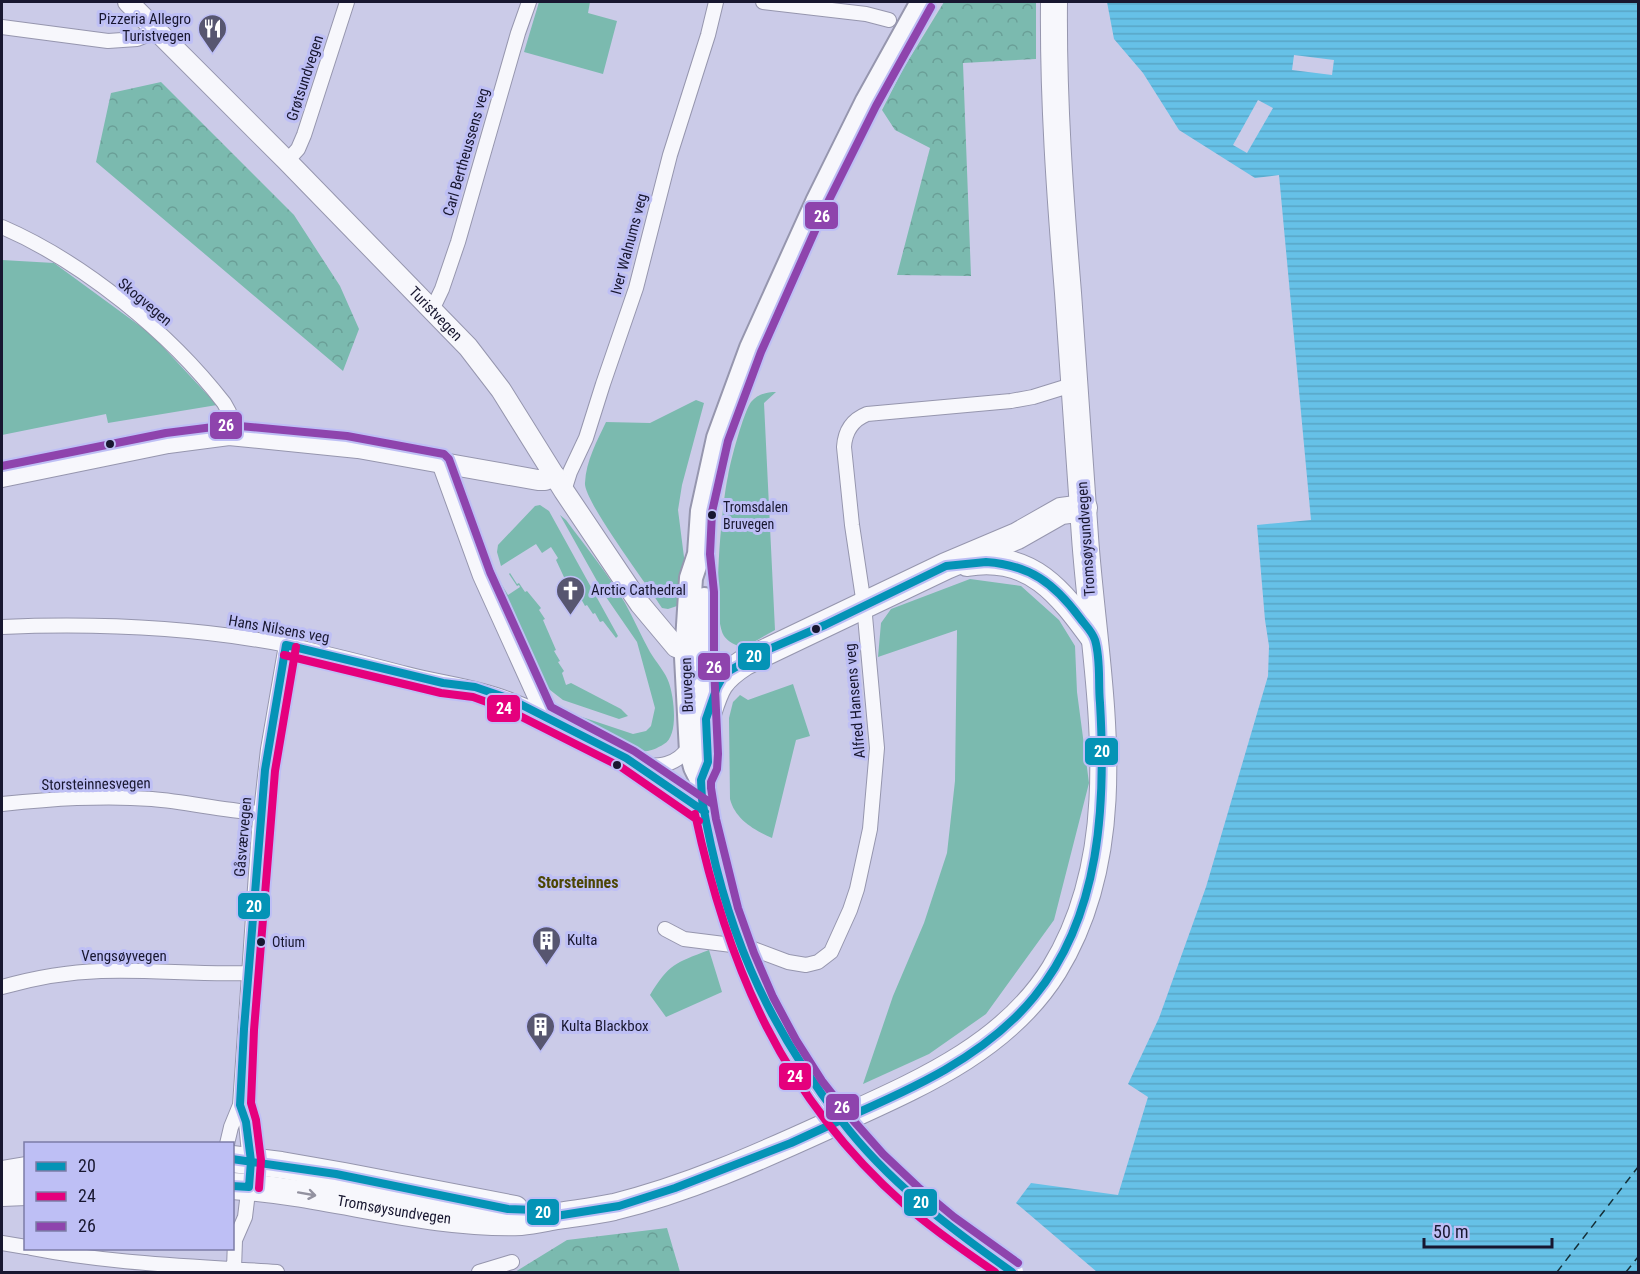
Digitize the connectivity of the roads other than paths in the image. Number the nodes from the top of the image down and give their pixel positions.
1 (128, 2) edge
2 (347, 2) edge
3 (529, 2) edge
4 (716, 2) edge
5 (763, 2) edge
6 (922, 2) edge
7 (1054, 2) edge
8 (889, 20) dead end
9 (2, 27) edge
10 (157, 31) junction
11 (287, 161) junction
12 (2, 227) edge
13 (432, 310) junction
14 (1075, 384) junction
15 (232, 435) junction
16 (439, 463) junction
17 (2, 477) edge
18 (559, 483) junction
19 (1084, 508) junction
20 (946, 566) junction
21 (864, 605) junction
22 (2, 627) edge
23 (1094, 638) junction
24 (286, 645) junction
25 (694, 652) junction
26 (543, 715) junction
27 (706, 720) junction
28 (690, 746) junction
29 (637, 765) junction
30 (701, 779) junction
31 (2, 804) edge
32 (705, 812) junction
33 (261, 813) junction
34 (665, 929) dead end
35 (248, 973) junction
36 (2, 987) edge
37 (240, 1105) junction
38 (227, 1142) edge
39 (242, 1160) edge
40 (24, 1170) edge
41 (2, 1174) edge
42 (241, 1186) edge
43 (24, 1192) edge
44 (2, 1193) edge
45 (556, 1216) junction
46 (234, 1237) edge
47 (2, 1243) edge
48 (24, 1247) edge
49 (41, 1250) edge
50 (513, 1262) dead end
51 (234, 1269) junction
52 (277, 1272) edge
53 (479, 1272) edge
54 (1012, 1272) edge

1 - 10 street, Turistvegen
2 - 11 street, Grøtsundvegen
3 - 13 street, Carl Bertheussens veg
4 - 18 street, Iver Walnums veg
5 - 8 street
6 - 25 main road, Bruvegen
7 - 14 highway, Tromsøysundvegen
9 - 10 street
10 - 11 street, Turistvegen
11 - 13 street, Turistvegen
12 - 15 street, Skogvegen
13 - 18 street, Turistvegen
14 - 19 highway, Tromsøysundvegen
14 - 21 street, Alfred Hansens veg
15 - 16 street
15 - 17 street
16 - 18 street
16 - 26 street
18 - 25 street, Turistvegen
19 - 20 highway
19 - 23 highway, Tromsøysundvegen
20 - 21 highway
20 - 23 highway
21 - 27 highway
21 - 34 street, Alfred Hansens veg
22 - 24 street, Hans Nilsens veg
23 - 45 highway, Tromsøysundvegen
24 - 26 street, Hans Nilsens veg
24 - 33 street, Gåsværvegen
25 - 27 main road, Bruvegen
25 - 28 main road, Bruvegen
26 - 29 street
27 - 30 main road, Bruvegen
28 - 29 street
28 - 30 main road, Bruvegen
29 - 32 street
30 - 32 main road, Bruvegen
31 - 33 street, Storsteinnesvegen
32 - 54 main road, Bruvegen, bridge
33 - 35 street, Gåsværvegen
35 - 36 street, Vengsøyvegen
35 - 37 street, Gåsværvegen
37 - 38 street, Gåsværvegen
37 - 39 street, Gåsværvegen
39 - 42 street, Gåsværvegen
39 - 45 highway, Tromsøysundvegen
40 - 41 highway
42 -> 45 highway, Tromsøysundvegen
42 - 46 street, Gåsværvegen
43 - 44 highway
46 - 51 street, Gåsværvegen
47 - 48 street
49 - 51 street
50 - 53 street
51 - 52 street

